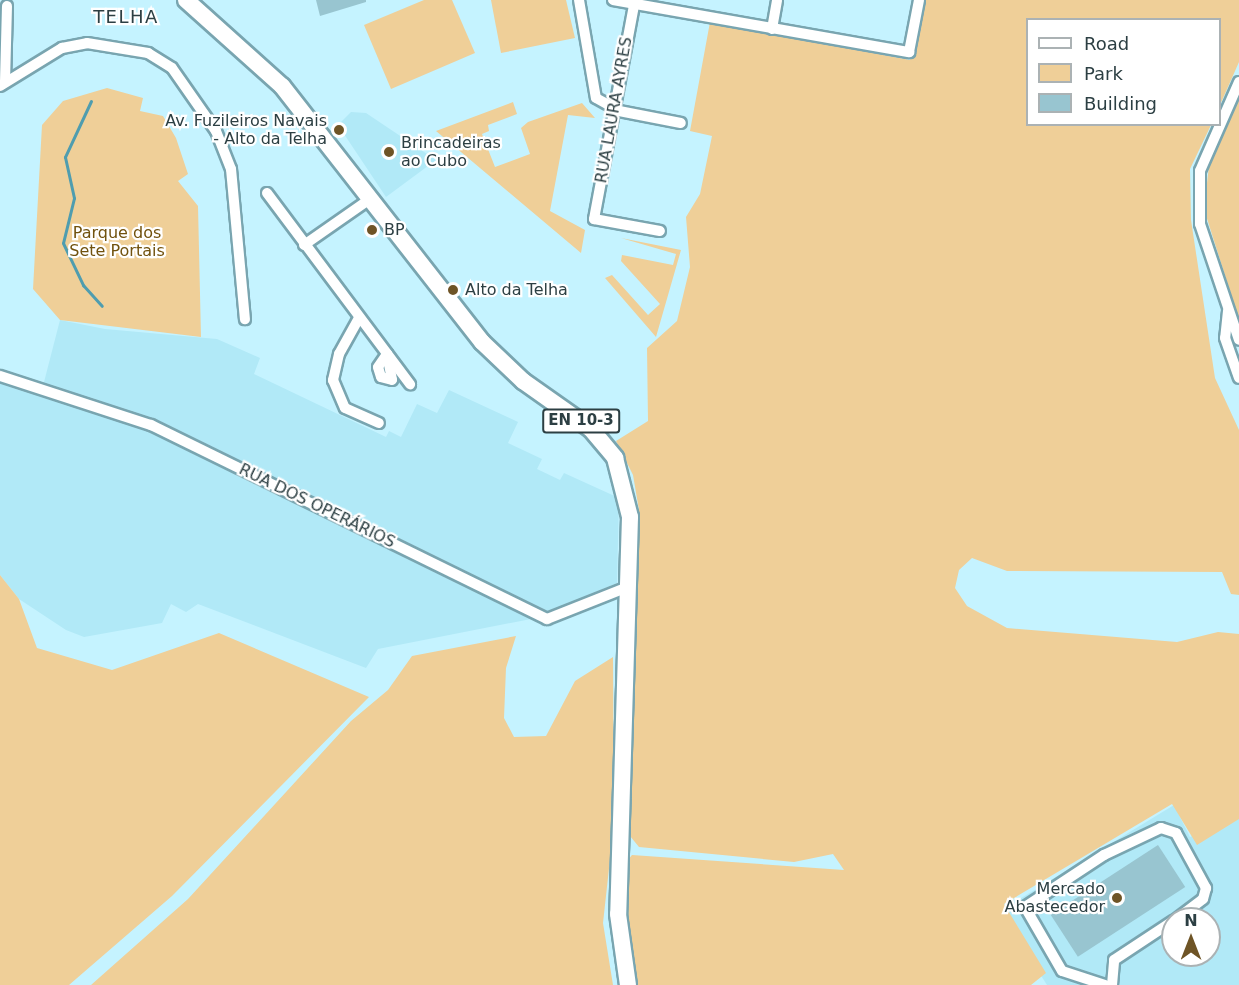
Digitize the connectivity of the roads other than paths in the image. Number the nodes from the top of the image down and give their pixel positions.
1 (18, 0) edge
2 (186, 0) edge
3 (579, 0) edge
4 (613, 0) edge
5 (777, 0) edge
6 (919, 0) edge
7 (634, 2) edge
8 (3, 8) edge
9 (772, 29) junction
10 (1239, 82) edge
11 (2, 84) edge
12 (614, 109) junction
13 (681, 123) dead end
14 (1221, 123) edge
15 (1220, 126) edge
16 (267, 193) dead end
17 (370, 199) junction
18 (660, 231) dead end
19 (304, 245) junction
20 (1228, 308) junction
21 (359, 318) junction
22 (245, 319) dead end
23 (1239, 340) edge
24 (0, 376) edge
25 (1239, 378) edge
26 (410, 384) dead end
27 (379, 423) dead end
28 (628, 587) junction
29 (1192, 907) edge
30 (1161, 929) edge
31 (628, 985) edge
32 (1105, 985) edge
33 (1112, 985) edge

1 - 8 street
2 - 17 main road, EN 10-3
3 - 12 street
4 - 7 street
5 - 9 street
6 - 9 street
7 - 9 street
7 - 12 street, RUA LAURA AYRES
8 - 11 street
10 - 14 street
11 - 22 street
12 - 13 street
12 - 18 street, RUA LAURA AYRES
15 - 20 street
16 - 19 street
17 - 19 street
17 - 28 main road, EN 10-3
19 - 21 street
20 - 23 street
20 - 25 street
21 - 26 street
21 - 27 street
24 - 28 street, RUA DOS OPERÁRIOS
28 - 31 main road, EN 10-3
29 - 32 street
30 - 33 street

